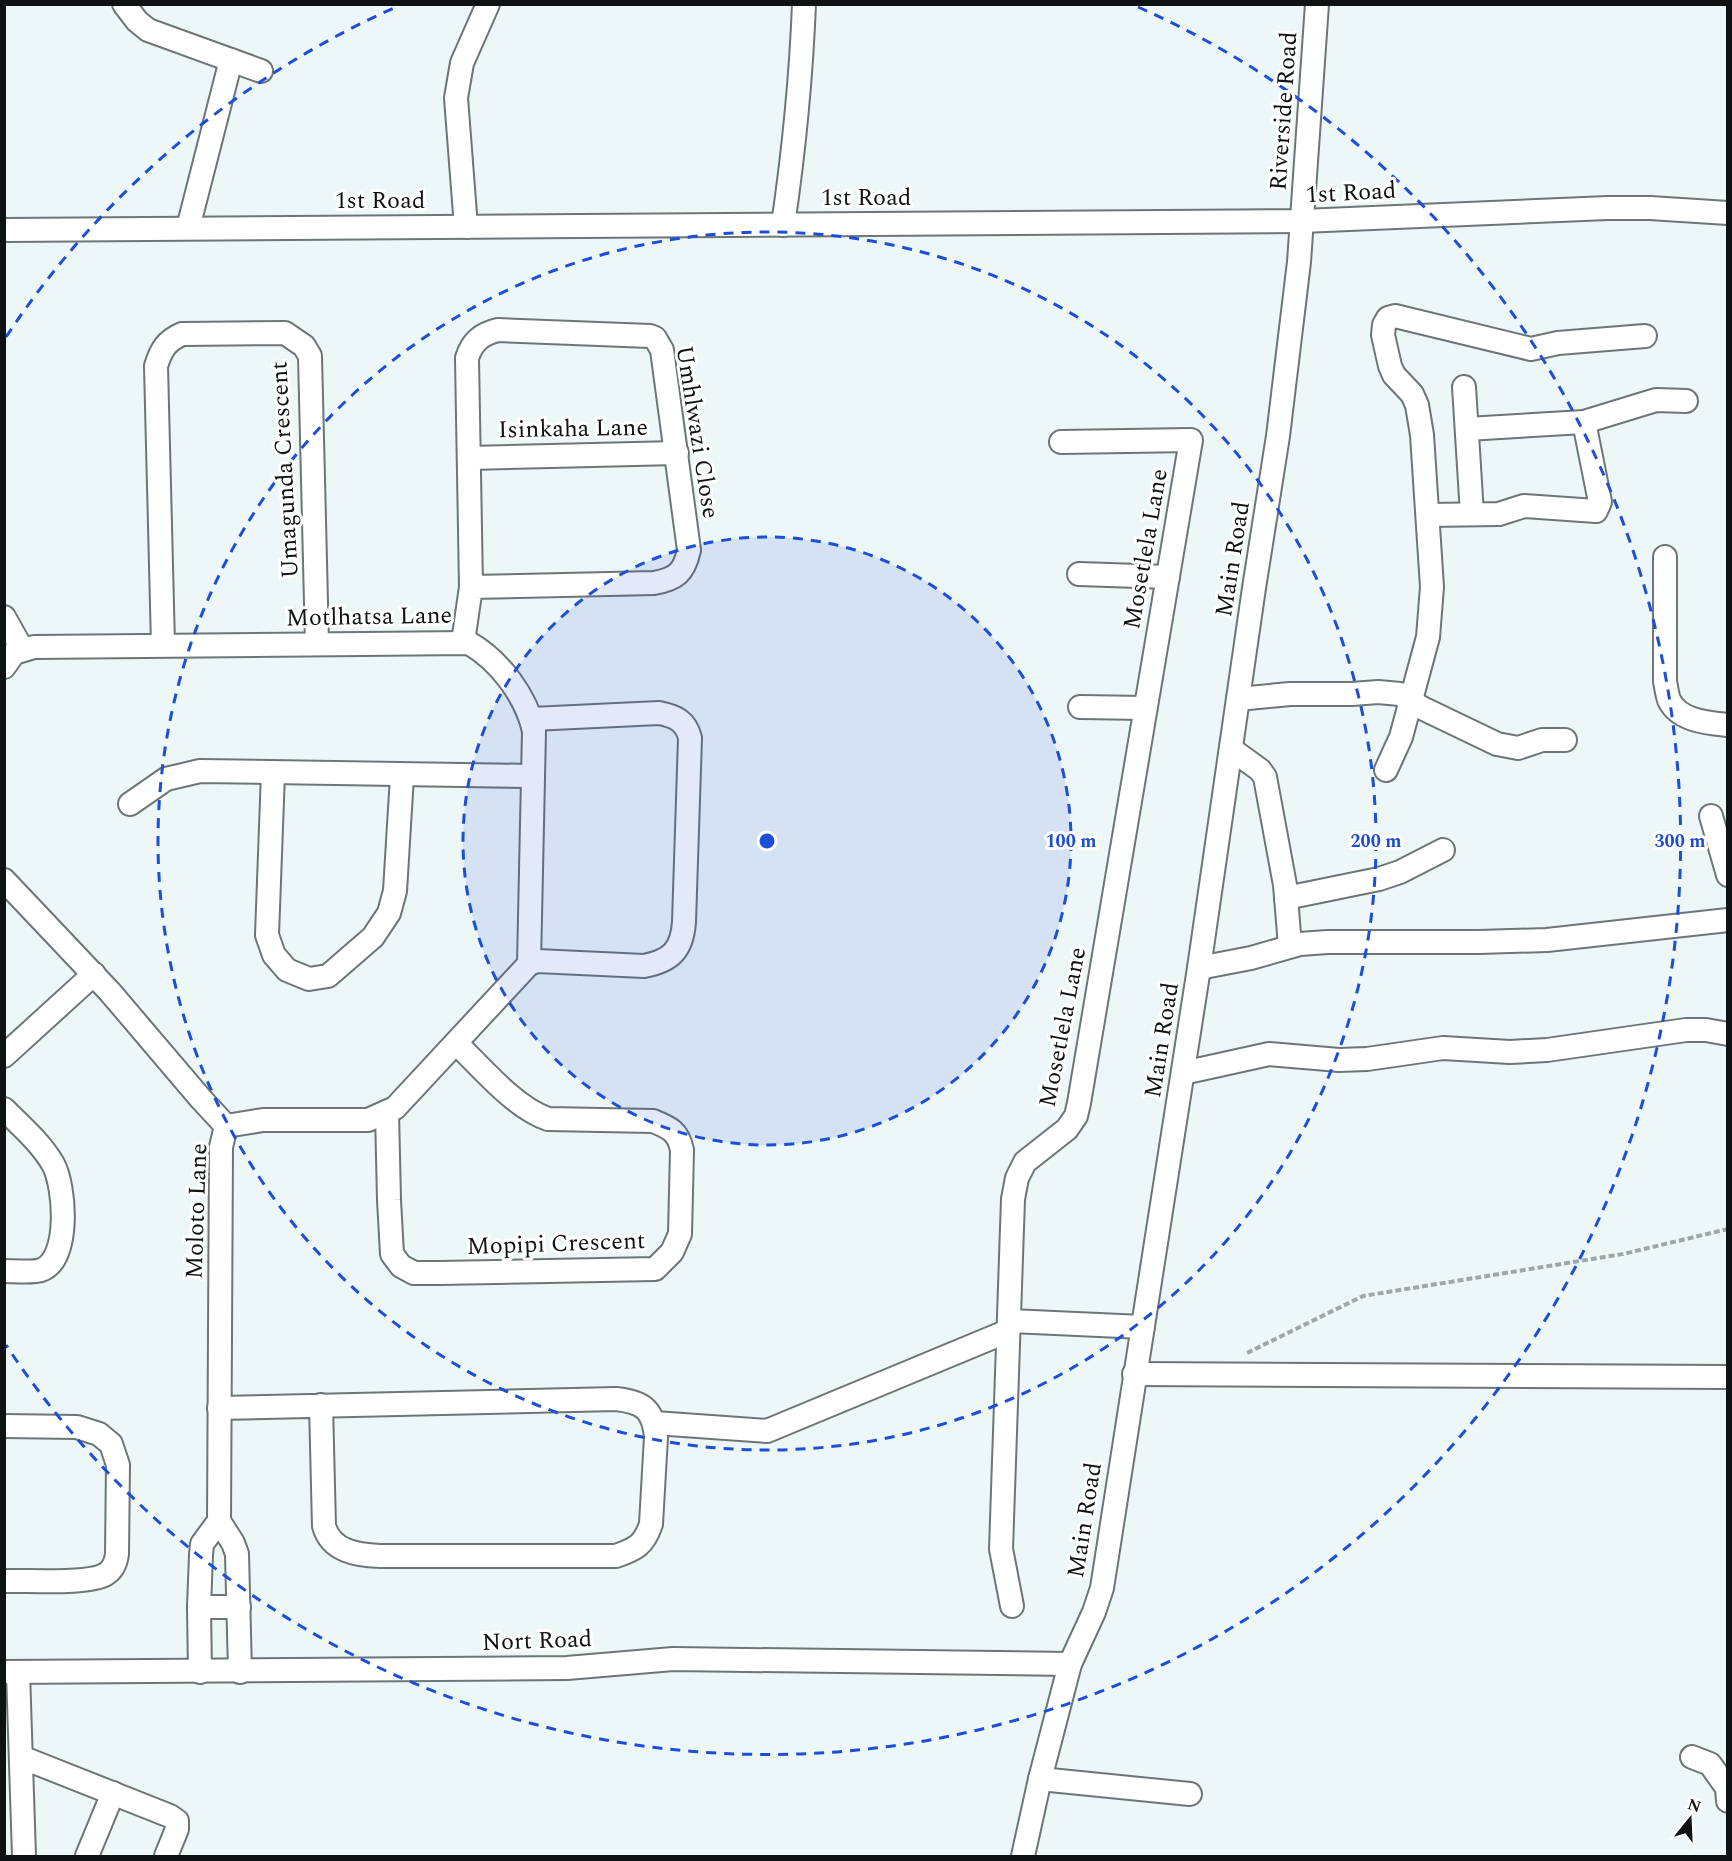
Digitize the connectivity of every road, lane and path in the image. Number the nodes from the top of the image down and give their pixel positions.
1 (124, 4) edge
2 (488, 4) edge
3 (804, 4) edge
4 (1317, 4) edge
5 (231, 60) junction
6 (261, 71) dead end
7 (1728, 213) edge
8 (1302, 221) junction
9 (783, 225) junction
10 (466, 226) junction
11 (188, 228) junction
12 (4, 230) edge
13 (1645, 336) dead end
14 (1464, 387) dead end
15 (1686, 401) dead end
16 (1584, 422) junction
17 (1467, 429) junction
18 (1061, 442) dead end
19 (677, 453) junction
20 (469, 458) junction
21 (1472, 514) junction
22 (1428, 515) junction
23 (1665, 556) dead end
24 (1079, 574) dead end
25 (1168, 577) junction
26 (471, 587) junction
27 (4, 616) edge
28 (463, 642) junction
29 (317, 644) junction
30 (163, 645) junction
31 (22, 649) junction
32 (4, 668) edge
33 (1238, 699) junction
34 (1410, 700) junction
35 (1080, 707) dead end
36 (1145, 708) junction
37 (532, 719) junction
38 (1728, 725) edge
39 (1565, 740) dead end
40 (1231, 749) junction
41 (1386, 770) dead end
42 (273, 773) junction
43 (402, 776) junction
44 (533, 776) junction
45 (130, 804) dead end
46 (1711, 816) dead end
47 (1443, 850) dead end
48 (1728, 875) edge
49 (4, 880) edge
50 (1286, 898) junction
51 (1728, 920) edge
52 (1290, 946) junction
53 (529, 964) junction
54 (1199, 968) junction
55 (94, 974) junction
56 (1728, 1034) edge
57 (456, 1043) junction
58 (4, 1056) edge
59 (1183, 1073) junction
60 (4, 1109) edge
61 (387, 1112) junction
62 (226, 1126) junction
63 (1728, 1229) edge
64 (4, 1271) edge
65 (1009, 1326) junction
66 (1143, 1327) junction
67 (1242, 1356) dead end
68 (1134, 1374) junction
69 (1728, 1377) edge
70 (321, 1405) junction
71 (219, 1408) junction
72 (655, 1423) junction
73 (4, 1426) edge
74 (219, 1521) junction
75 (4, 1581) edge
76 (1012, 1606) dead end
77 (199, 1607) junction
78 (239, 1607) junction
79 (1070, 1664) junction
80 (11, 1672) edge
81 (200, 1672) junction
82 (240, 1672) junction
83 (1692, 1756) dead end
84 (21, 1757) junction
85 (1040, 1779) junction
86 (113, 1793) junction
87 (1190, 1794) dead end
88 (1728, 1801) edge
89 (24, 1857) edge
90 (87, 1857) edge
91 (166, 1857) edge
92 (1023, 1857) edge

1 - 5 street
2 - 10 street
3 - 9 street
4 - 8 street, Riverside Road
5 - 6 street
5 - 11 street
7 - 8 street, 1st Road
8 - 9 street, 1st Road
8 - 33 street, Main Road
9 - 10 street, 1st Road
10 - 11 street, 1st Road
11 - 12 street, 1st Road
13 - 22 street
14 - 17 street
15 - 16 street
16 - 17 street
16 - 21 street
17 - 21 street
18 - 25 street, Mosetlela Lane
19 - 20 street, Isinkaha Lane
19 - 20 street, Umhlwazi Close
19 - 26 street, Umhlwazi Close
20 - 26 street, Umhlwazi Close
21 - 22 street
22 - 34 street
23 - 38 street
24 - 25 street
25 - 36 street, Mosetlela Lane
26 - 28 street, Umhlwazi Close
27 - 31 street
28 - 29 street, Motlhatsa Lane
28 - 37 street, Motlhatsa Lane
29 - 30 street, Motlhatsa Lane
29 - 30 street, Umagunda Crescent
30 - 31 street, Motlhatsa Lane
31 - 32 street
33 - 34 street
33 - 40 street, Main Road
34 - 39 street
34 - 41 street
35 - 36 street
36 - 65 street, Mosetlela Lane
37 - 44 street, Motlhatsa Lane
37 - 53 street
40 - 50 street
40 - 54 street, Main Road
42 - 43 street
42 - 43 street
42 - 45 street
43 - 44 street
44 - 53 street, Motlhatsa Lane
46 - 48 street
47 - 50 street
49 - 55 street, Moloto Lane
50 - 52 street
51 - 52 street
52 - 54 street
53 - 57 street
54 - 59 street, Main Road
55 - 58 street
55 - 62 street, Moloto Lane
56 - 59 street
57 - 61 street
57 - 61 street, Mopipi Crescent
59 - 66 street, Main Road
60 - 64 street
61 - 62 street
62 - 71 street, Moloto Lane
63 - 67 path
65 - 66 street
65 - 72 street
65 - 76 street, Mosetlela Lane
66 - 68 street, Main Road
68 - 69 street
68 - 79 street, Main Road
70 - 71 street
70 - 72 street
70 - 72 street
71 - 74 street, Moloto Lane
73 - 75 street
74 - 77 street
74 - 78 street
77 - 78 street
77 - 81 street
78 - 82 street
79 - 82 street, Nort Road
79 - 85 street, Main Road
80 - 81 street, Nort Road
80 - 84 street
81 - 82 street, Nort Road
83 - 88 street
84 - 86 street
84 - 89 street
85 - 87 street
85 - 92 street, Main Road
86 - 90 street
86 - 91 street

